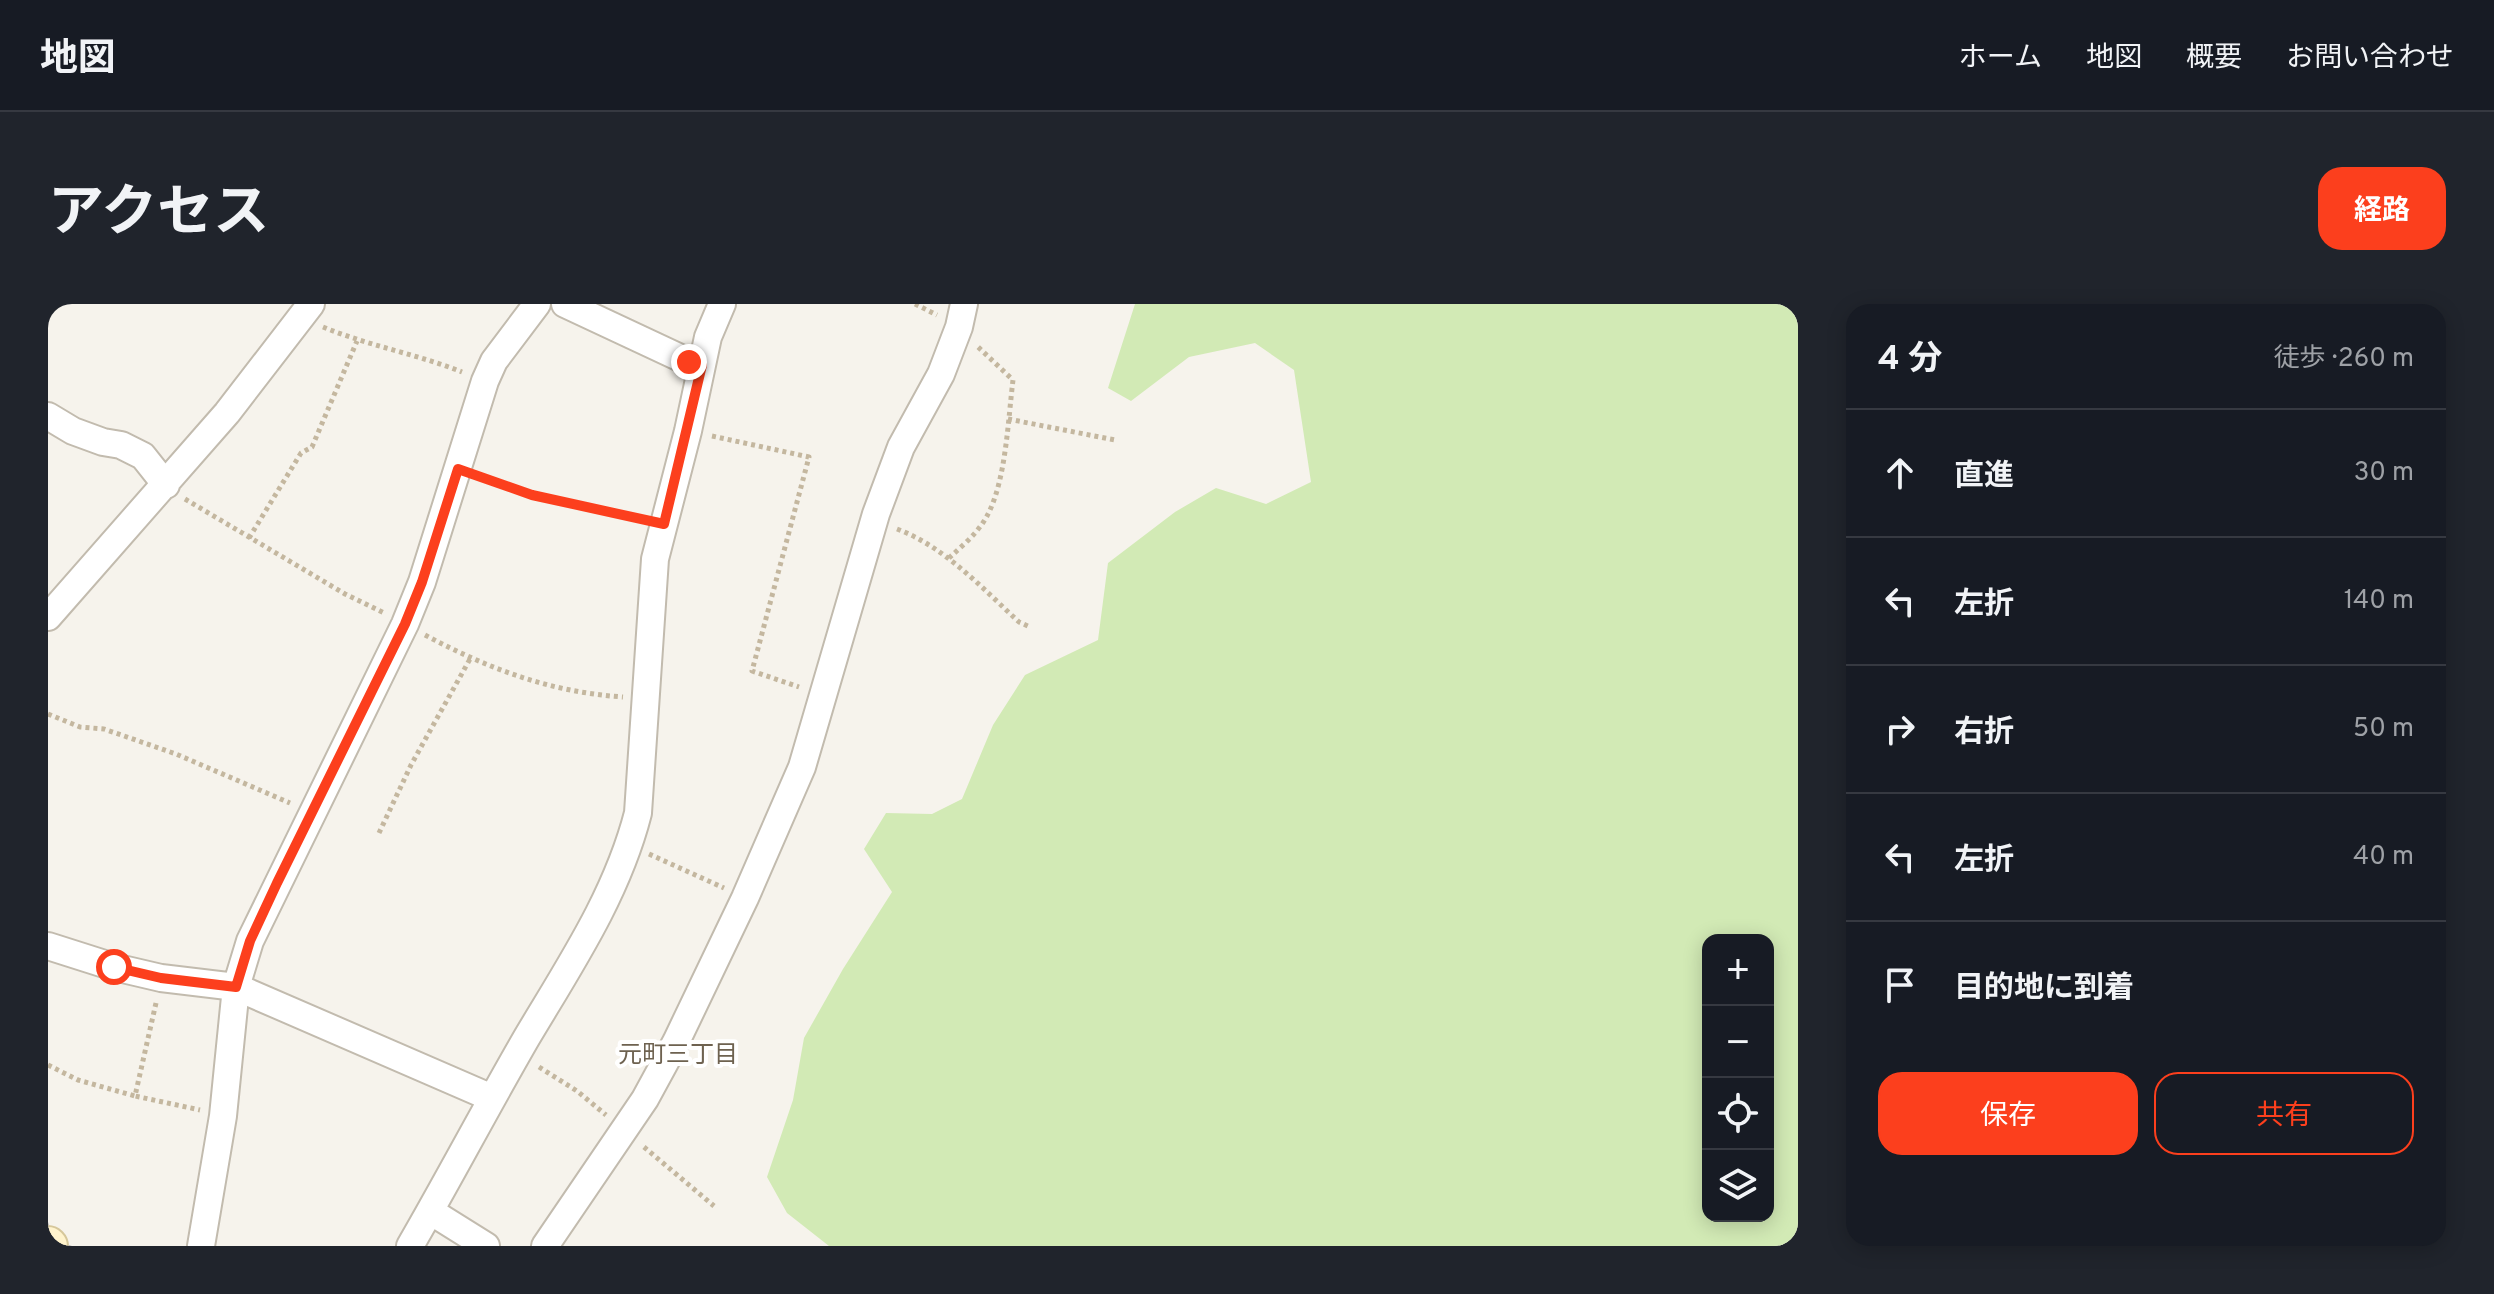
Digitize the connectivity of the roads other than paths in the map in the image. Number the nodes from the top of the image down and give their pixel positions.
1 (537, 304) edge
2 (565, 304) edge
3 (722, 304) edge
4 (306, 309) edge
5 (961, 316) edge
6 (702, 365) junction
7 (48, 416) edge
8 (166, 485) junction
9 (48, 617) edge
10 (48, 946) edge
11 (236, 987) junction
12 (492, 1098) junction
13 (430, 1211) junction
14 (201, 1246) edge
15 (410, 1246) edge
16 (486, 1246) edge
17 (545, 1246) edge

1 - 11 street
2 - 6 street
3 - 6 street
4 - 8 street
5 - 17 street
6 - 12 street
7 - 8 street
8 - 9 street
10 - 11 street
11 - 12 street
11 - 14 street
12 - 13 street
13 - 15 street
13 - 16 street

